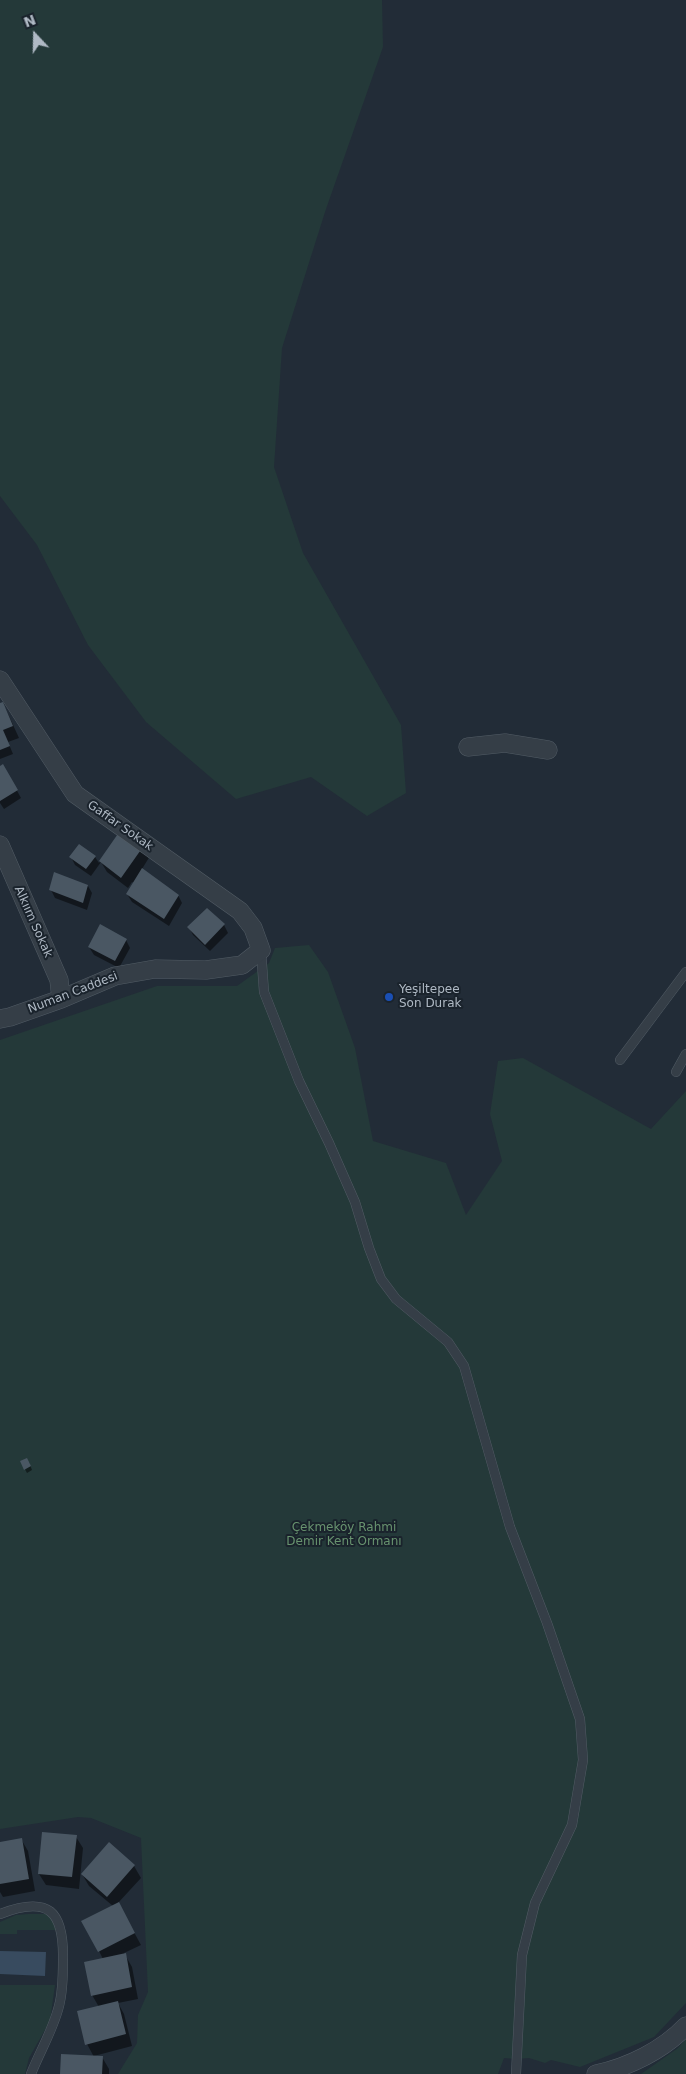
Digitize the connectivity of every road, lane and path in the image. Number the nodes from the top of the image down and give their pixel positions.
1 (0, 680) edge
2 (468, 747) dead end
3 (548, 750) dead end
4 (0, 846) edge
5 (261, 950) junction
6 (686, 972) edge
7 (61, 999) junction
8 (0, 1019) edge
9 (686, 1054) edge
10 (620, 1060) dead end
11 (676, 1072) dead end
12 (0, 1914) edge
13 (686, 2026) edge
14 (31, 2074) edge
15 (516, 2074) edge
16 (596, 2074) edge

1 - 5 street, Gaffar Sokak
2 - 3 street
4 - 7 street, Alkıım Sokak
5 - 7 street, Numan Caddesi
5 - 15 lane
6 - 10 lane
7 - 8 street, Numan Caddesi
9 - 11 lane
12 - 14 lane
13 - 16 street

